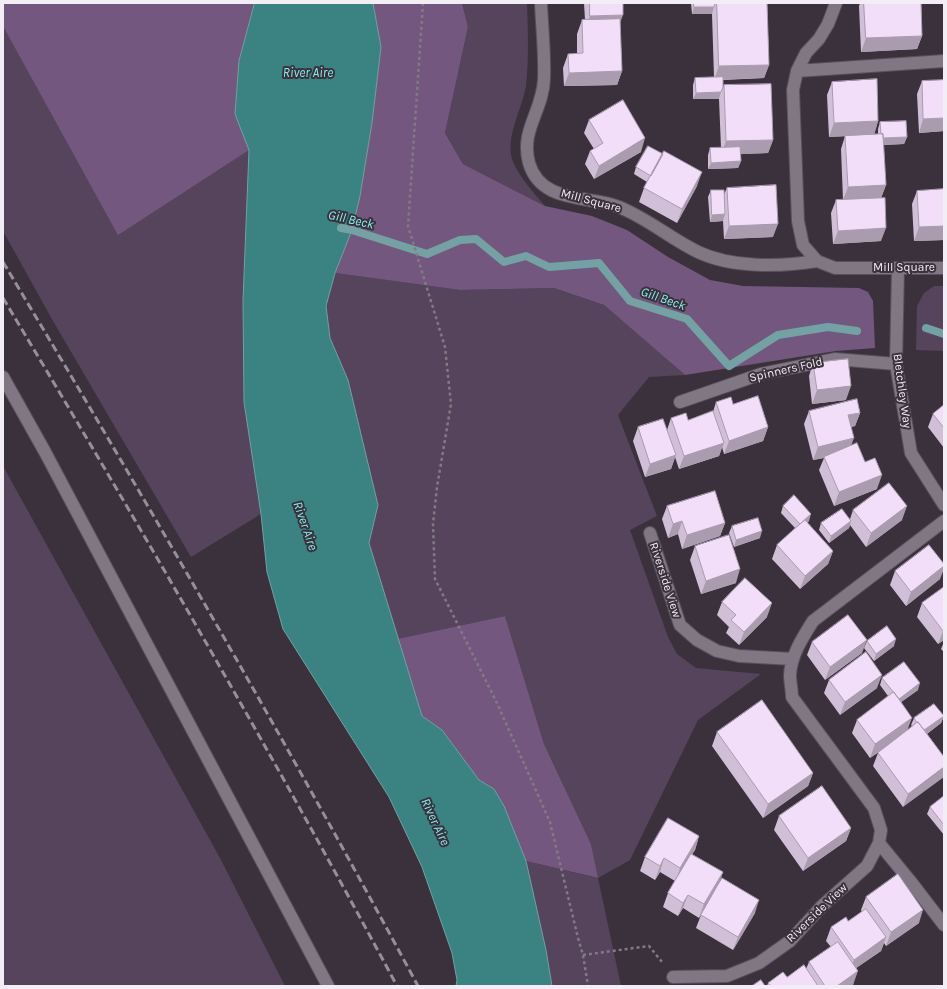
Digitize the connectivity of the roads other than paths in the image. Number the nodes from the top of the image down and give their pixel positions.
1 (541, 3) edge
2 (836, 3) edge
3 (944, 61) edge
4 (797, 71) junction
5 (817, 261) junction
6 (898, 268) junction
7 (944, 268) edge
8 (896, 364) junction
9 (3, 377) edge
10 (680, 402) dead end
11 (944, 505) edge
12 (944, 521) edge
13 (650, 533) dead end
14 (793, 659) junction
15 (879, 843) junction
16 (944, 925) edge
17 (673, 976) dead end
18 (328, 986) edge

1 - 5 street, Mill Square
2 - 4 street, Mill Square
3 - 4 street
4 - 5 street, Mill Square
5 - 6 street, Mill Square
6 - 7 street, Mill Square
6 - 8 street, Bletchley Way
8 - 10 street, Spinners Fold
8 - 11 street, Bletchley Way
9 - 18 street
12 - 14 street, Riverside View
13 - 14 street, Riverside View
14 - 15 street, Riverside View
15 - 16 street
15 - 17 street, Riverside View

